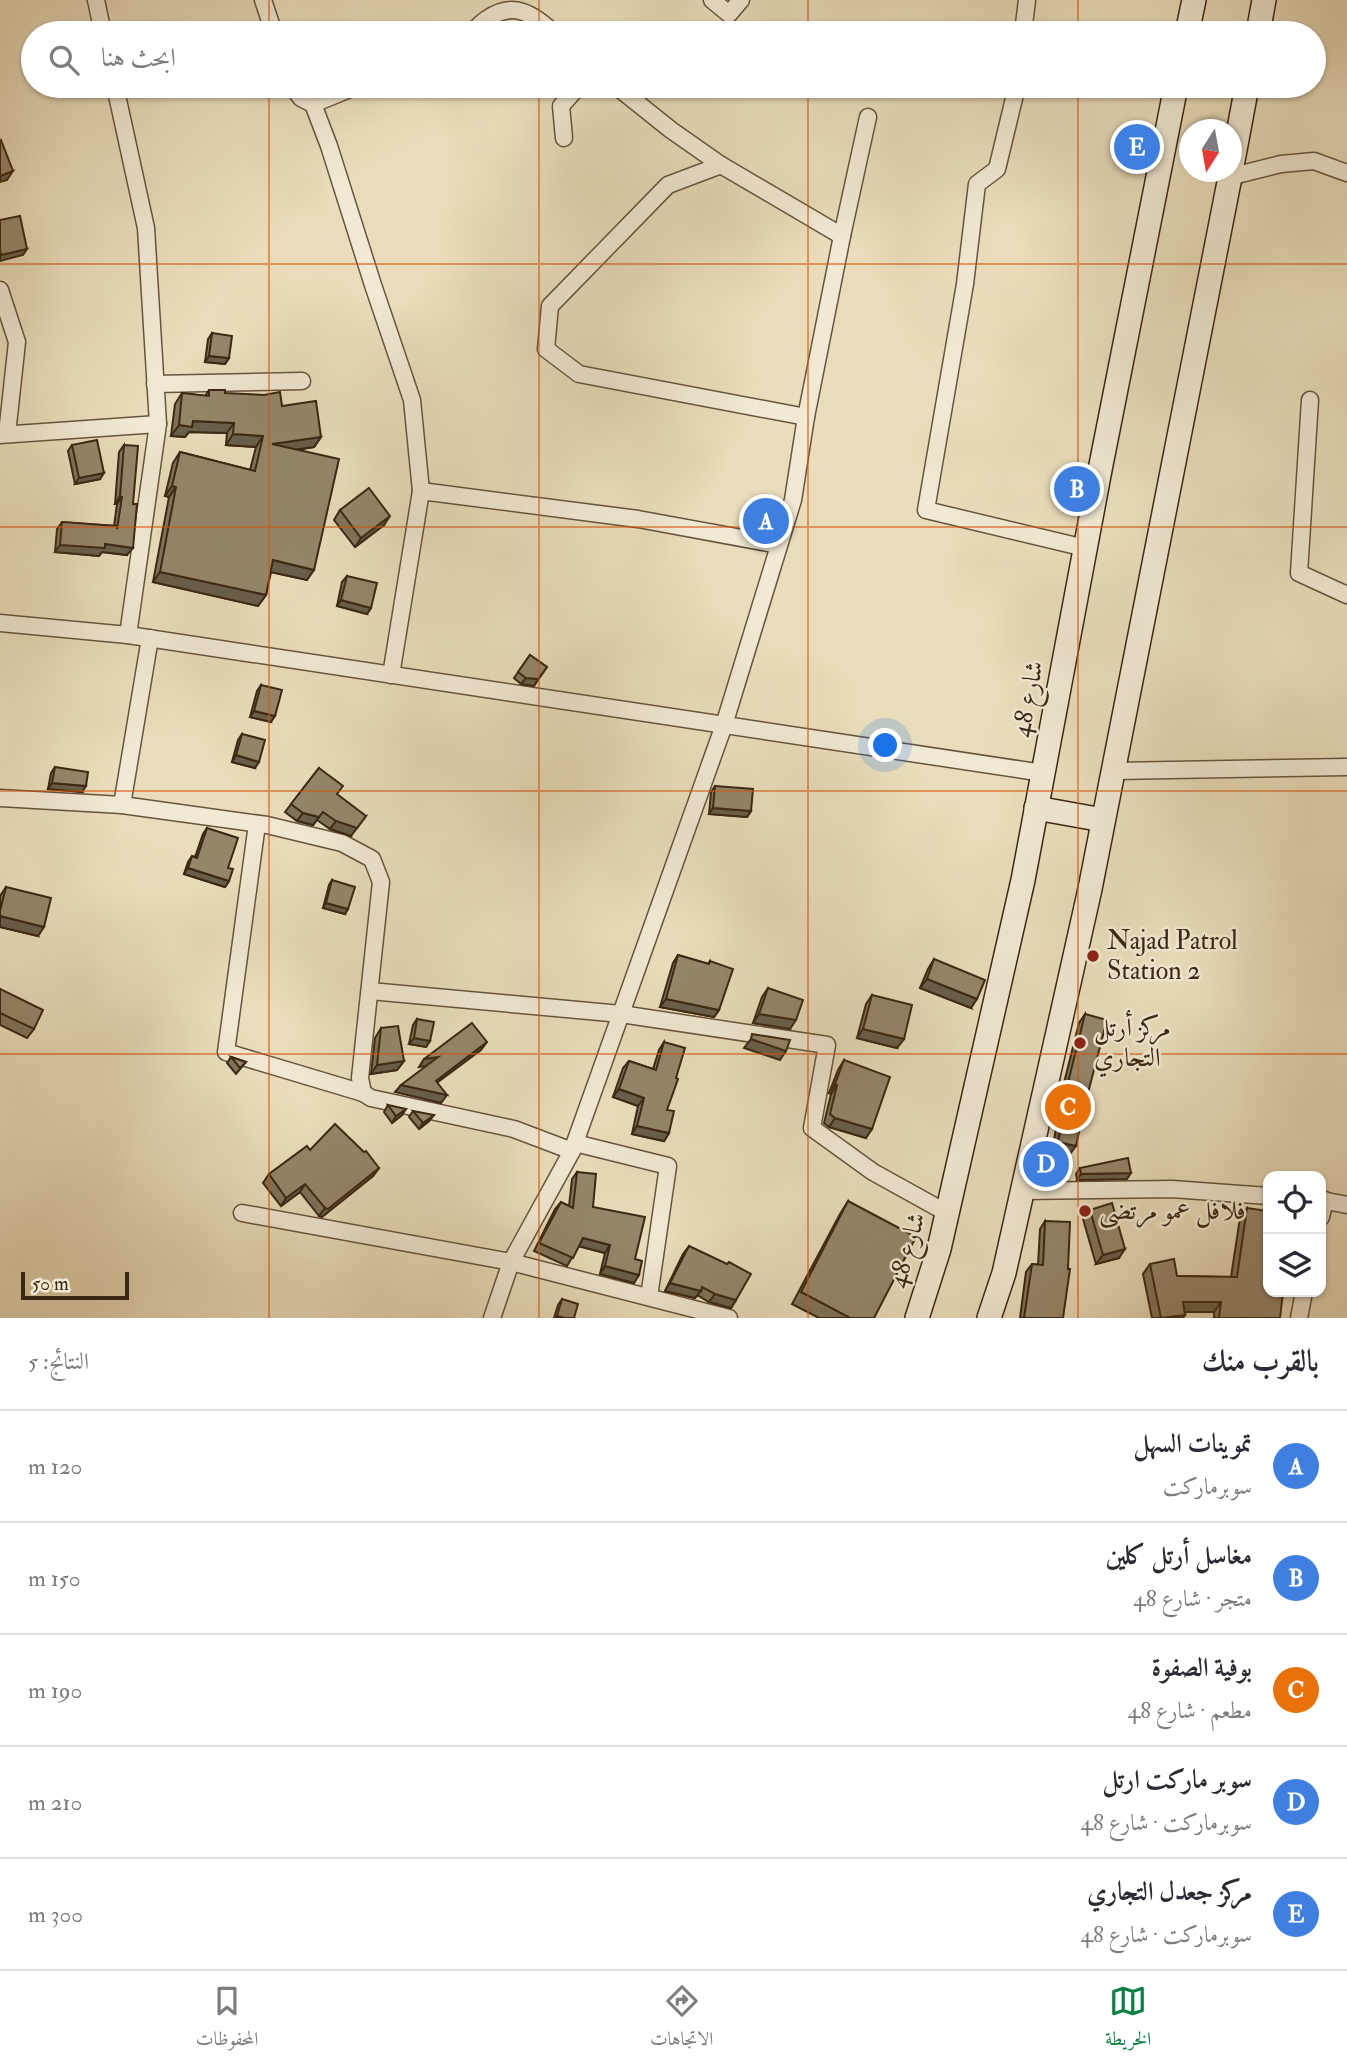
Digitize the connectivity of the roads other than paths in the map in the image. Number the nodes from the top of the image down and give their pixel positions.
1 (96, 0) edge
2 (263, 0) edge
3 (712, 0) edge
4 (741, 0) edge
5 (1027, 0) edge
6 (1194, 0) edge
7 (1264, 0) edge
8 (100, 21) edge
9 (270, 21) edge
10 (484, 21) edge
11 (540, 21) edge
12 (1024, 21) edge
13 (1190, 21) edge
14 (1260, 21) edge
15 (118, 98) edge
16 (303, 98) edge
17 (328, 98) edge
18 (568, 98) edge
19 (631, 98) edge
20 (1014, 98) edge
21 (1175, 98) edge
22 (1245, 98) edge
23 (313, 104) junction
24 (868, 117) dead end
25 (1240, 119) edge
26 (564, 138) dead end
27 (720, 165) junction
28 (1242, 170) edge
29 (1347, 173) edge
30 (1228, 182) edge
31 (842, 236) junction
32 (0, 290) edge
33 (302, 381) dead end
34 (155, 384) junction
35 (1310, 400) dead end
36 (806, 417) junction
37 (158, 424) junction
38 (3, 435) edge
39 (421, 491) junction
40 (779, 545) junction
41 (1085, 548) junction
42 (1347, 595) edge
43 (0, 623) edge
44 (128, 635) junction
45 (150, 638) junction
46 (391, 675) junction
47 (724, 725) junction
48 (1347, 767) edge
49 (1113, 771) junction
50 (1043, 773) junction
51 (0, 798) edge
52 (122, 805) junction
53 (1036, 808) junction
54 (1103, 820) junction
55 (257, 824) junction
56 (370, 991) junction
57 (621, 1014) junction
58 (363, 1093) junction
59 (574, 1147) junction
60 (1022, 1191) junction
61 (1263, 1196) edge
62 (1326, 1201) edge
63 (1347, 1205) edge
64 (242, 1213) dead end
65 (947, 1213) junction
66 (511, 1262) junction
67 (649, 1297) junction
68 (1303, 1297) edge
69 (492, 1318) edge
70 (730, 1318) edge
71 (917, 1318) edge
72 (989, 1318) edge
73 (1299, 1318) edge

1 - 8 street
2 - 9 street
3 - 4 street
5 - 12 street
6 - 13 main road
7 - 14 main road
10 - 11 street
15 - 34 street
16 - 23 street
17 - 23 street
18 - 26 street
19 - 27 street
20 - 41 street
21 - 41 main road, شارع 48
22 - 25 main road
23 - 39 street
24 - 31 street
27 - 31 street
27 - 36 street
28 - 29 street
30 - 49 main road
31 - 36 street
32 - 38 street
33 - 34 street
34 - 37 street
35 - 42 street
36 - 40 street
37 - 38 street
37 - 44 street
39 - 40 street
39 - 46 street
40 - 47 street
41 - 50 main road, شارع 48
43 - 44 street
44 - 45 street
45 - 46 street
45 - 52 street
46 - 47 street
47 - 50 street
47 - 57 street
48 - 49 street
49 - 54 main road
50 - 53 main road, شارع 48
51 - 52 street
52 - 55 street
53 - 54 main road
53 - 65 main road, شارع 48
54 - 60 main road
55 - 56 street
55 - 58 street
56 - 57 street
56 - 58 street
57 - 59 street
57 - 65 street
58 - 59 street
59 - 66 street
59 - 67 street
60 - 61 street
60 - 72 main road
62 - 63 street
64 - 66 street
65 - 71 main road, شارع 48
66 - 67 street
66 - 69 street
67 - 70 street
68 - 73 street

